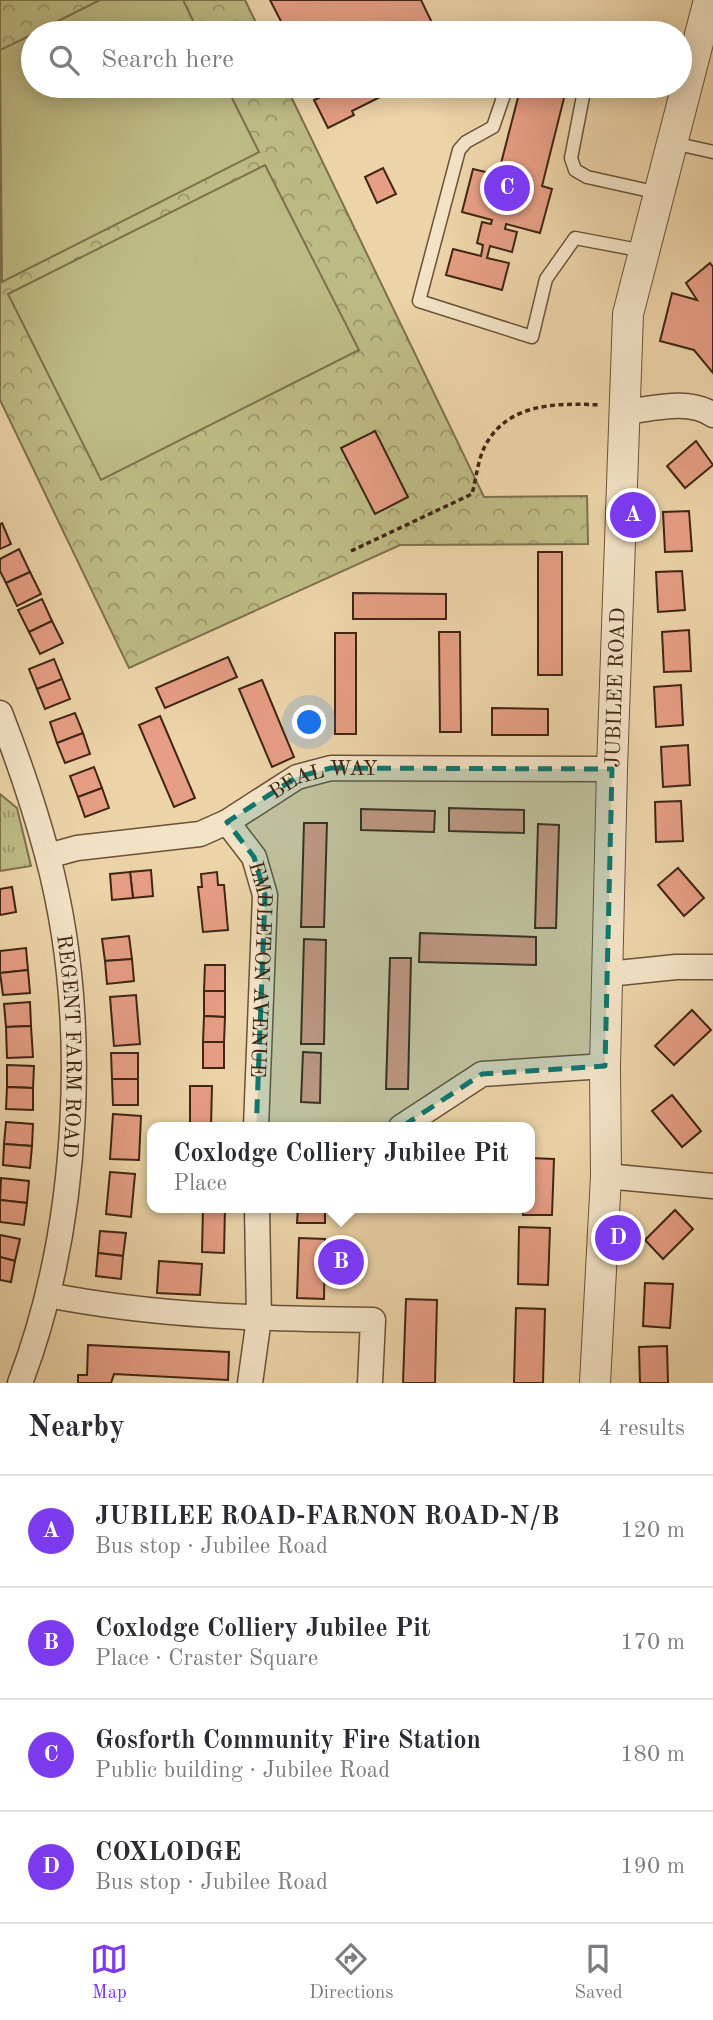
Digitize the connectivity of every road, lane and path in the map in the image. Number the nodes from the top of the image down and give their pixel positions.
1 (709, 0) edge
2 (692, 66) edge
3 (503, 98) edge
4 (582, 98) edge
5 (684, 98) edge
6 (672, 143) junction
7 (713, 152) edge
8 (659, 193) junction
9 (644, 251) junction
10 (625, 410) junction
11 (713, 415) edge
12 (351, 551) dead end
13 (0, 713) edge
14 (10, 767) edge
15 (612, 769) junction
16 (227, 822) junction
17 (48, 856) junction
18 (713, 967) edge
19 (608, 974) junction
20 (605, 1066) junction
21 (256, 1122) edge
22 (409, 1122) edge
23 (606, 1176) junction
24 (713, 1186) edge
25 (257, 1213) edge
26 (48, 1295) junction
27 (259, 1318) junction
28 (20, 1383) edge
29 (250, 1383) edge
30 (370, 1383) edge
31 (595, 1383) edge

1 - 2 street, JUBILEE ROAD
3 - 9 lane
4 - 8 lane
5 - 6 street, JUBILEE ROAD
6 - 7 lane
6 - 8 street, JUBILEE ROAD
8 - 9 street, JUBILEE ROAD
9 - 10 street, JUBILEE ROAD
10 - 11 street
10 - 12 path
10 - 15 street, JUBILEE ROAD
13 - 14 street, REGENT FARM ROAD
14 - 17 street, REGENT FARM ROAD
15 - 16 street, BEAL WAY
15 - 19 street, JUBILEE ROAD
16 - 17 street, BEAL WAY
16 - 21 street, EMBLETON AVENUE
17 - 26 street, REGENT FARM ROAD
18 - 19 street
19 - 20 street, JUBILEE ROAD
20 - 22 street
20 - 23 street, JUBILEE ROAD
23 - 24 street
23 - 31 street, JUBILEE ROAD
25 - 27 street
26 - 27 street
26 - 28 street, REGENT FARM ROAD
27 - 29 street
27 - 30 street

